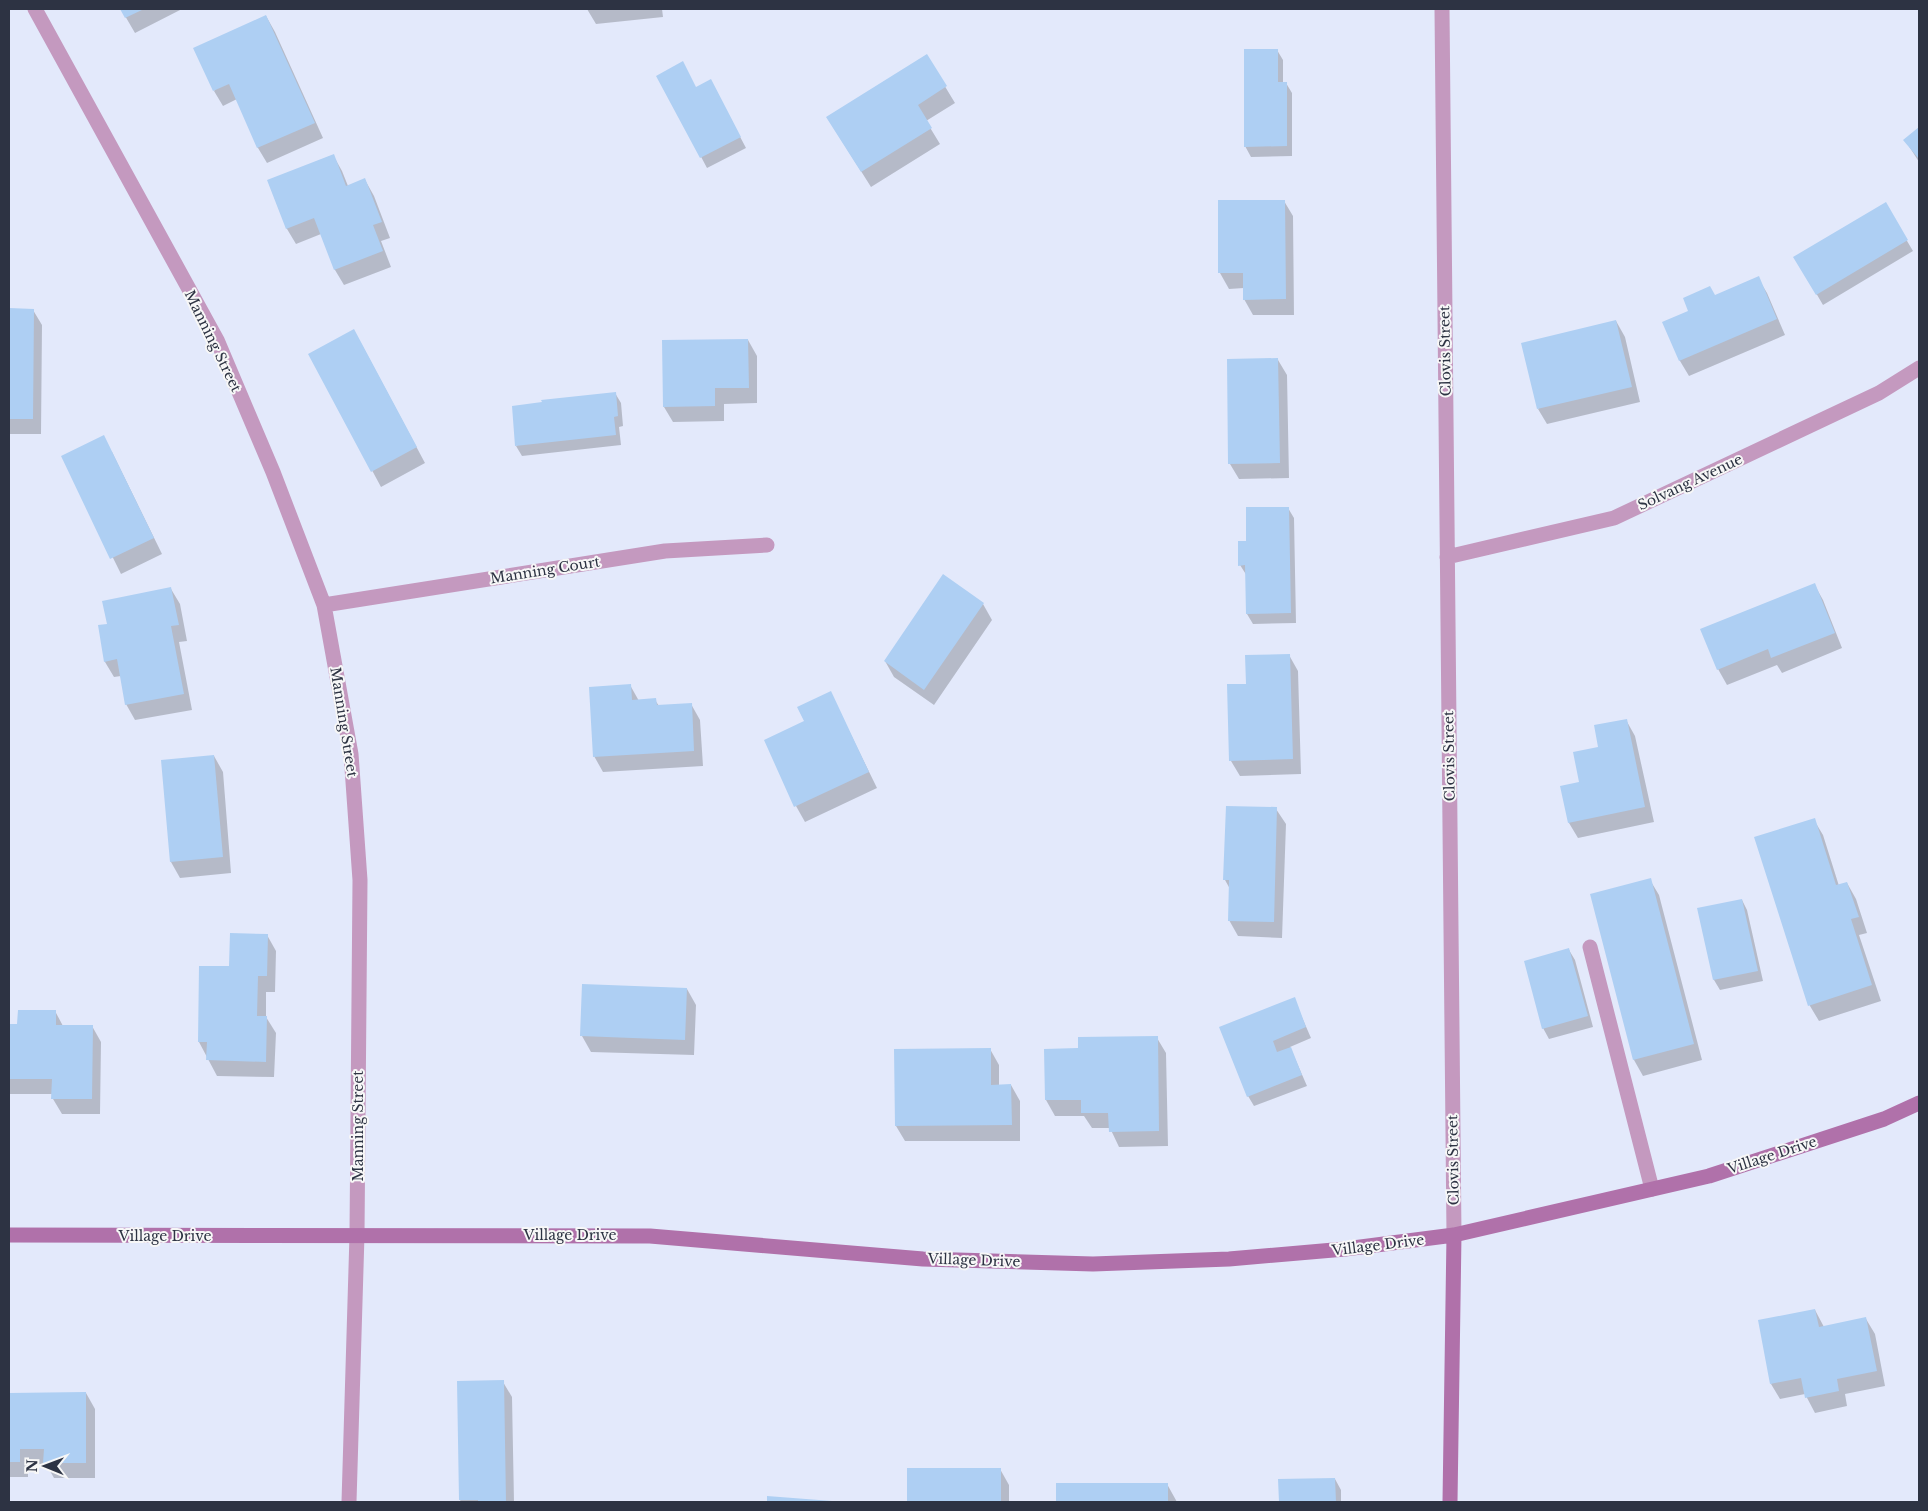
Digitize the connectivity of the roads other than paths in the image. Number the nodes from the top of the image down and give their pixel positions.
1 (35, 9) edge
2 (1442, 9) edge
3 (1919, 368) edge
4 (767, 545) dead end
5 (1447, 557) junction
6 (324, 605) junction
7 (1590, 947) dead end
8 (1919, 1103) edge
9 (1652, 1189) junction
10 (9, 1235) edge
11 (1454, 1235) junction
12 (357, 1236) junction
13 (349, 1502) edge
14 (1450, 1502) edge

1 - 6 street, Manning Street
2 - 5 street, Clovis Street
3 - 5 street, Solvang Avenue
4 - 6 street, Manning Court
5 - 11 street, Clovis Street
6 - 12 street, Manning Street
7 - 9 street
8 - 9 main road, Village Drive
9 - 11 main road, Village Drive
10 - 12 main road, Village Drive
11 - 12 main road, Village Drive
11 - 14 main road, Clovis Street
12 - 13 street, Manning Street

